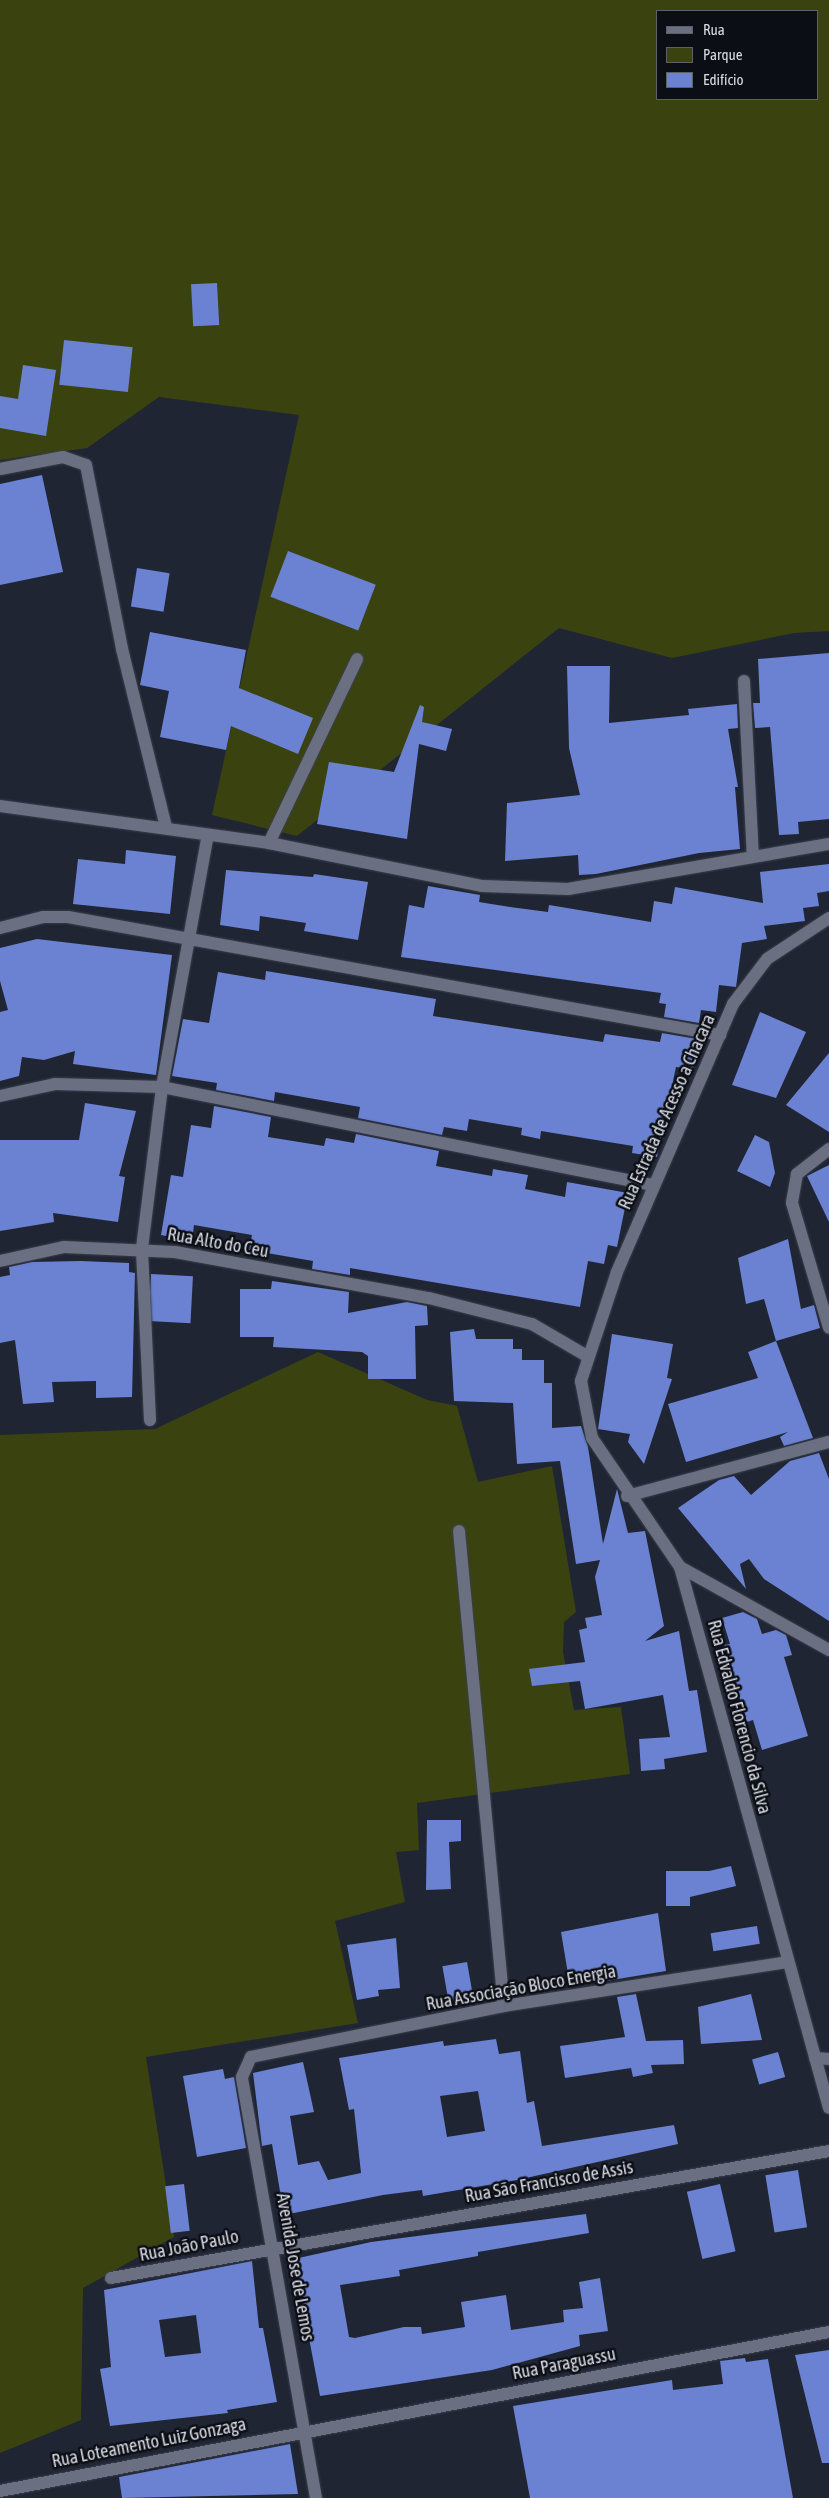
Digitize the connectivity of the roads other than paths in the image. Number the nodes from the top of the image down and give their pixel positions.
1 (0, 469) edge
2 (357, 659) dead end
3 (744, 680) dead end
4 (0, 806) edge
5 (166, 826) junction
6 (208, 835) junction
7 (269, 843) junction
8 (829, 844) edge
9 (753, 856) junction
10 (829, 918) edge
11 (0, 928) edge
12 (192, 938) junction
13 (720, 1035) junction
14 (162, 1087) junction
15 (0, 1096) edge
16 (829, 1149) edge
17 (652, 1185) junction
18 (142, 1248) junction
19 (0, 1261) edge
20 (829, 1328) edge
21 (587, 1356) junction
22 (150, 1420) dead end
23 (829, 1442) edge
24 (627, 1496) junction
25 (459, 1530) dead end
26 (680, 1567) junction
27 (829, 1649) edge
28 (788, 1962) junction
29 (504, 2006) junction
30 (262, 2054) joint
31 (814, 2058) junction
32 (829, 2059) edge
33 (829, 2108) edge
34 (829, 2151) edge
35 (274, 2247) junction
36 (110, 2278) dead end
37 (829, 2332) edge
38 (305, 2430) junction
39 (0, 2491) edge
40 (316, 2498) edge

1 - 5 street
2 - 7 street
3 - 9 street
4 - 5 street
5 - 6 street
6 - 7 street
6 - 12 street
7 - 9 street
8 - 9 street
10 - 13 street, Rua Estrada de Acesso a Chacara
11 - 12 street
12 - 13 street
12 - 14 street
13 - 17 street, Rua Estrada de Acesso a Chacara
14 - 15 street
14 - 17 street
14 - 18 street
16 - 20 street
17 - 21 street, Rua Estrada de Acesso a Chacara
18 - 19 street, Rua Alto do Ceu
18 - 21 street, Rua Alto do Ceu
18 - 22 street
21 - 24 street, Rua Edvaldo Florencio da Silva
23 - 24 street
24 - 26 street, Rua Edvaldo Florencio da Silva
25 - 29 street
26 - 27 street
26 - 28 street, Rua Edvaldo Florencio da Silva
28 - 29 street, Rua Associação Bloco Energia
28 - 31 street, Rua Edvaldo Florencio da Silva
29 - 30 street, Rua Associação Bloco Energia
30 - 35 street, Avenida Jose de Lemos
31 - 32 street
31 - 33 street, Rua Edvaldo Florencio da Silva
34 - 35 street, Rua São Francisco de Assis
35 - 36 street, Rua João Paulo
35 - 38 street, Avenida Jose de Lemos
37 - 38 street, Rua Paraguassu
38 - 39 street, Rua Loteamento Luiz Gonzaga
38 - 40 street, Avenida Jose de Lemos

